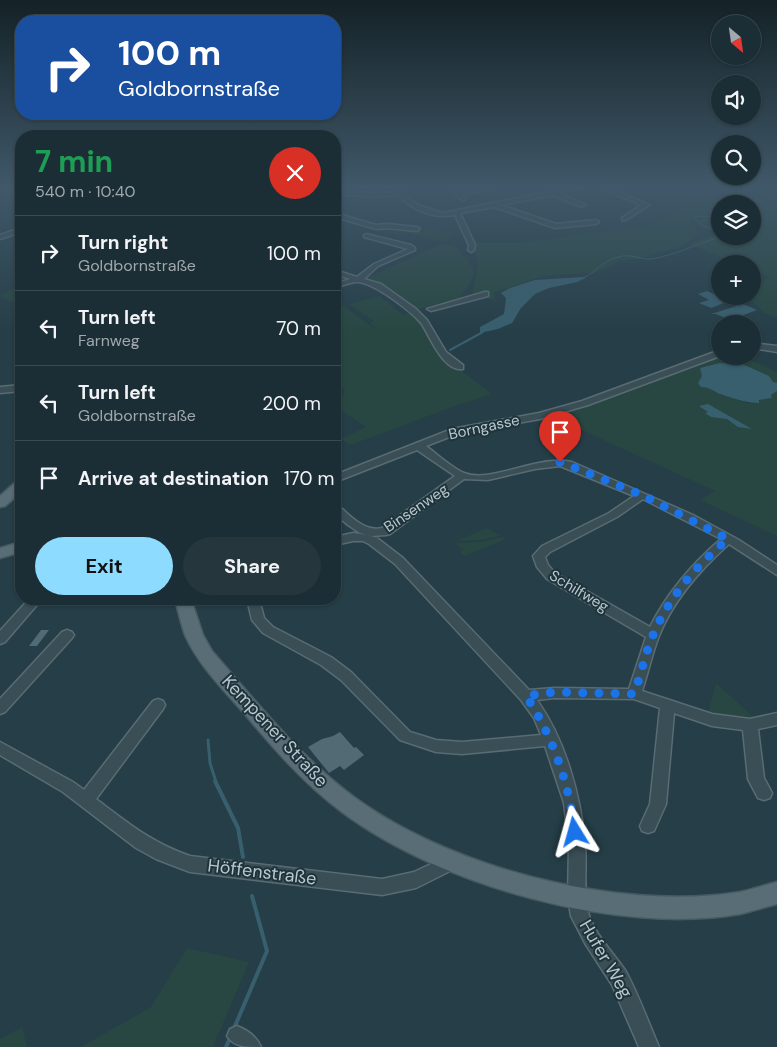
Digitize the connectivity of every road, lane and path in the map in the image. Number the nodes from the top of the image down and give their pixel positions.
1 (467, 235) edge
2 (366, 236) dead end
3 (471, 250) dead end
4 (341, 274) edge
5 (359, 278) junction
6 (341, 284) edge
7 (485, 294) dead end
8 (430, 310) dead end
9 (761, 347) edge
10 (777, 349) edge
11 (711, 356) edge
12 (460, 368) dead end
13 (15, 389) edge
14 (0, 390) edge
15 (419, 446) junction
16 (462, 476) junction
17 (341, 477) edge
18 (15, 491) edge
19 (642, 495) junction
20 (0, 503) edge
21 (341, 513) edge
22 (366, 535) junction
23 (728, 539) junction
24 (341, 540) edge
25 (15, 549) edge
26 (0, 553) edge
27 (777, 571) edge
28 (31, 605) edge
29 (185, 605) edge
30 (253, 605) edge
31 (66, 635) dead end
32 (653, 635) junction
33 (0, 639) edge
34 (634, 694) junction
35 (526, 696) junction
36 (158, 705) dead end
37 (667, 706) junction
38 (0, 708) edge
39 (777, 719) edge
40 (750, 725) junction
41 (549, 740) junction
42 (0, 748) edge
43 (764, 793) dead end
44 (86, 800) junction
45 (648, 826) dead end
46 (452, 862) junction
47 (777, 893) edge
48 (577, 898) junction
49 (649, 1047) edge

1 - 3 street
2 - 5 street
4 - 5 street
5 - 6 street
5 - 12 street
7 - 8 street
9 - 10 street
11 - 15 street, Borngasse
13 - 14 street
15 - 16 street
15 - 17 street, Borngasse
16 - 19 street
16 - 22 street, Binsenweg
18 - 20 main road
19 - 23 street
19 - 32 street, Schilfweg
21 - 22 street, Hufer Weg
22 - 24 street, Binsenweg
22 - 35 street, Hufer Weg
23 - 27 street
23 - 32 street
25 - 26 main road
28 - 33 street
29 - 46 main road, Kempener Straße
30 - 41 street
31 - 38 street
32 - 34 street
34 - 35 street
34 - 37 street
35 - 41 street, Hufer Weg
36 - 44 street
37 - 40 street
37 - 45 street
39 - 40 street
40 - 43 street
41 - 48 street, Hufer Weg
42 - 44 street, Höffenstraße
44 - 46 street, Höffenstraße
46 - 48 main road, Kempener Straße
47 - 48 main road, Kempener Straße
48 - 49 street, Hufer Weg

